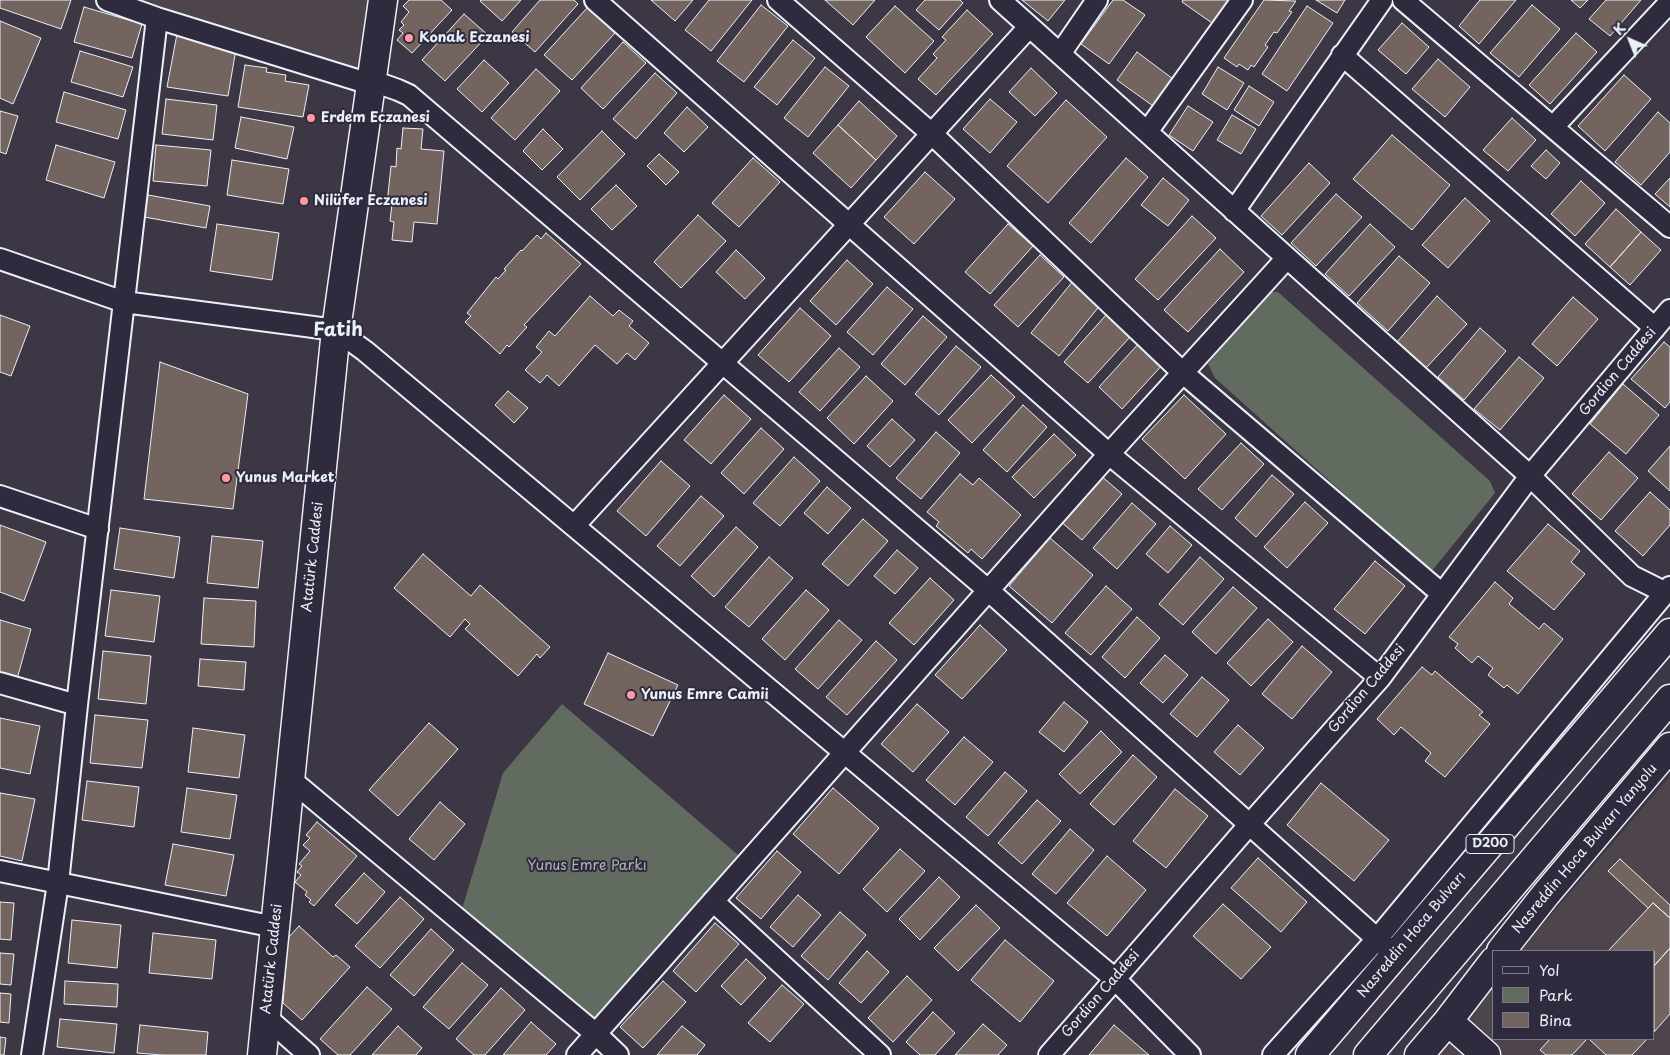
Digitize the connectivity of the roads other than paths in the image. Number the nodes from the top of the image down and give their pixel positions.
1 (107, 0) edge
2 (383, 0) edge
3 (595, 0) edge
4 (778, 0) edge
5 (1000, 0) edge
6 (1097, 0) edge
7 (1242, 0) edge
8 (1382, 0) edge
9 (1403, 0) edge
10 (1670, 2) edge
11 (157, 18) junction
12 (1030, 27) junction
13 (1060, 54) junction
14 (1342, 55) junction
15 (370, 84) junction
16 (1553, 127) junction
17 (1147, 132) junction
18 (932, 134) junction
19 (1234, 210) junction
20 (849, 224) junction
21 (1670, 227) edge
22 (1287, 258) junction
23 (0, 259) edge
24 (124, 302) junction
25 (1670, 310) edge
26 (1655, 328) junction
27 (336, 330) junction
28 (722, 364) junction
29 (1182, 372) junction
30 (1108, 454) junction
31 (1530, 476) junction
32 (0, 496) edge
33 (574, 526) junction
34 (98, 529) junction
35 (988, 590) junction
36 (1668, 590) edge
37 (1442, 594) junction
38 (1670, 633) edge
39 (1380, 678) junction
40 (0, 683) edge
41 (1670, 699) edge
42 (77, 705) junction
43 (1670, 747) edge
44 (845, 752) junction
45 (290, 779) junction
46 (1249, 825) junction
47 (0, 871) edge
48 (58, 883) junction
49 (713, 901) junction
50 (275, 927) junction
51 (1386, 947) junction
52 (1502, 950) edge
53 (1492, 964) edge
54 (1115, 979) junction
55 (266, 1017) junction
56 (1448, 1021) junction
57 (596, 1034) junction
58 (32, 1055) edge
59 (262, 1055) edge
60 (308, 1055) edge
61 (577, 1055) edge
62 (618, 1055) edge
63 (880, 1055) edge
64 (1049, 1055) edge
65 (1190, 1055) edge
66 (1273, 1055) edge
67 (1310, 1055) edge
68 (1368, 1055) edge
69 (1419, 1055) edge
70 (1486, 1055) edge

1 - 11 street
2 - 15 main road, Atatürk Caddesi
3 - 20 street
4 - 18 street
5 - 12 street
6 - 13 street
7 - 17 street
8 - 14 street
9 - 16 street
10 - 16 street
11 - 15 street
11 - 24 street
12 - 13 street
12 - 18 street
13 - 17 street
14 - 19 street
14 - 26 street
15 - 27 main road, Atatürk Caddesi
15 - 28 street
16 - 21 street
17 - 19 street
18 - 20 street
18 - 29 street
19 - 22 street
20 - 28 street
20 - 30 street
22 - 29 street
22 - 31 street
23 - 24 street
24 - 27 street
24 - 34 street
25 - 26 street, Gordion Caddesi
26 - 31 street, Gordion Caddesi
27 - 33 street
27 - 45 main road, Atatürk Caddesi
28 - 33 street
28 - 35 street
29 - 30 street
29 - 37 street
30 - 35 street
30 - 39 street
31 - 36 street
31 - 37 street, Gordion Caddesi
32 - 34 street
33 - 44 street
34 - 42 street
35 - 44 street
35 - 46 street
36 - 51 street
37 - 39 street, Gordion Caddesi
38 - 51 main road, Nasreddin Hoca Bulvarı / D200
39 - 46 street, Gordion Caddesi
40 - 42 street
41 - 68 main road, D200
42 - 48 street
43 - 52 main road, Nasreddin Hoca Bulvarı Yanyolu
44 - 49 street
44 - 54 street
45 - 50 main road, Atatürk Caddesi
45 - 57 street
46 - 51 street
46 - 54 street, Gordion Caddesi
47 - 48 street
48 - 50 street
48 - 58 street
49 - 57 street
49 - 63 street
50 - 55 main road, Atatürk Caddesi
51 - 66 street
51 - 67 main road, Nasreddin Hoca Bulvarı / D200
53 - 56 main road
54 - 64 street, Gordion Caddesi
54 - 65 street
55 - 59 main road, Atatürk Caddesi
55 - 60 street
56 - 69 main road
56 - 70 main road
57 - 61 street
57 - 62 street

